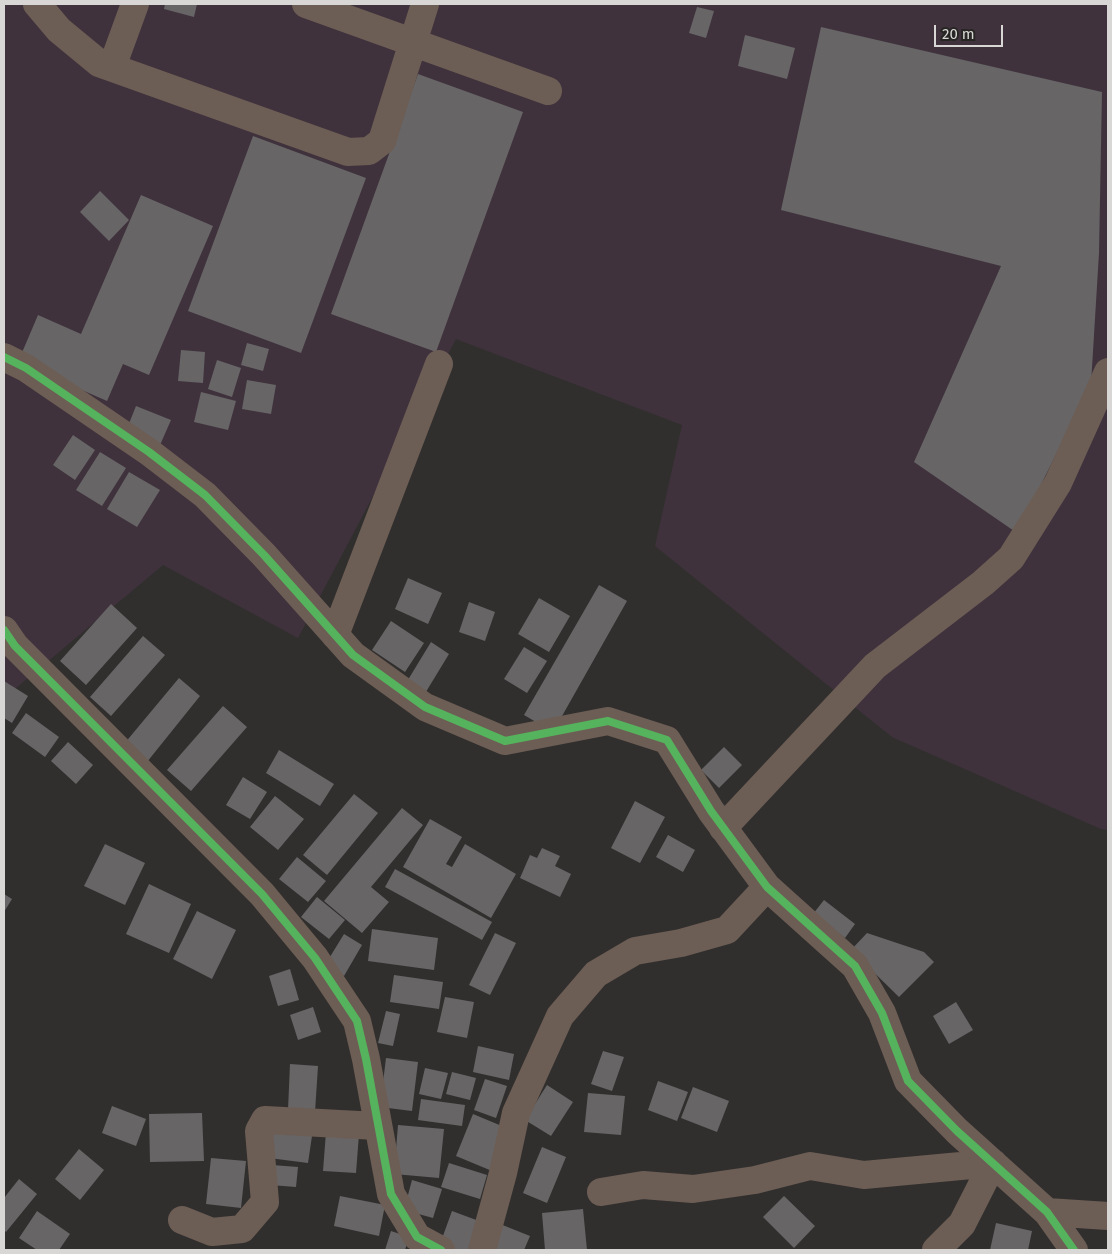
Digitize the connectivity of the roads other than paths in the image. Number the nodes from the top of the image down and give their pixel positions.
1 (38, 4) edge
2 (135, 4) edge
3 (306, 4) edge
4 (425, 4) edge
5 (412, 44) junction
6 (112, 67) junction
7 (548, 91) dead end
8 (4, 357) edge
9 (439, 364) dead end
10 (1108, 372) edge
11 (4, 630) edge
12 (335, 635) junction
13 (723, 828) junction
14 (767, 887) junction
15 (377, 1126) junction
16 (993, 1163) junction
17 (601, 1192) dead end
18 (1047, 1212) junction
19 (1108, 1216) edge
20 (182, 1220) dead end
21 (441, 1250) edge
22 (482, 1250) edge
23 (936, 1250) edge
24 (1074, 1250) edge

1 - 6 street
2 - 6 street
3 - 5 street
4 - 5 street
5 - 6 street
5 - 7 street
8 - 12 street
9 - 12 street
10 - 13 street
11 - 15 street
12 - 13 street
13 - 14 street
14 - 16 street
14 - 22 street
15 - 20 street
15 - 21 street
16 - 17 street
16 - 18 street
16 - 23 street
18 - 19 street
18 - 24 street

